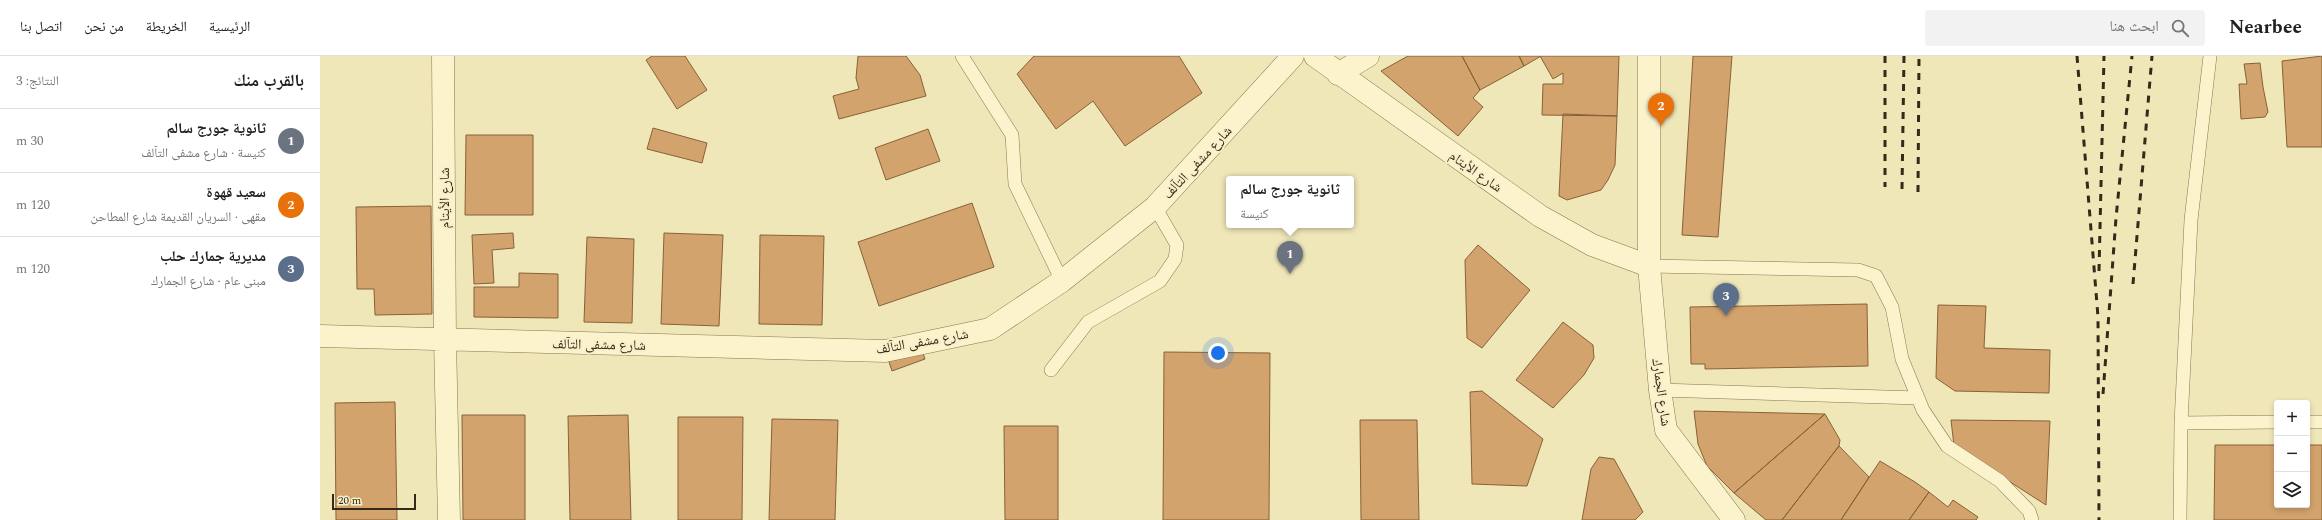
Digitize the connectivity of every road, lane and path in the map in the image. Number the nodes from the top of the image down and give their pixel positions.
1 (443, 56) edge
2 (962, 56) edge
3 (1293, 56) edge
4 (1315, 56) edge
5 (1368, 56) edge
6 (1649, 56) edge
7 (2210, 56) edge
8 (1338, 74) junction
9 (1155, 207) junction
10 (1648, 266) junction
11 (1062, 281) junction
12 (320, 336) edge
13 (445, 340) junction
14 (1051, 370) dead end
15 (1660, 390) junction
16 (1918, 398) junction
17 (2274, 422) edge
18 (2310, 422) edge
19 (2322, 422) edge
20 (2181, 423) junction
21 (449, 520) edge
22 (1734, 520) edge
23 (2032, 520) edge
24 (2180, 520) edge

1 - 13 street, شارع الأيتام
2 - 11 lane
3 - 9 street, شارع مشفى التآلف
4 - 8 street, شارع الأيتام
5 - 8 street
6 - 10 street, شارع الجمارك
7 - 20 lane
8 - 10 street, شارع الأيتام
9 - 11 street, شارع مشفى التآلف
9 - 14 lane
10 - 15 street, شارع الجمارك
10 - 16 lane
11 - 13 street, شارع مشفى التآلف
12 - 13 street, شارع مشفى التآلف
13 - 21 street
15 - 16 lane
15 - 22 street, شارع الجمارك
16 - 23 lane
17 - 20 lane
18 - 19 lane
20 - 24 lane

